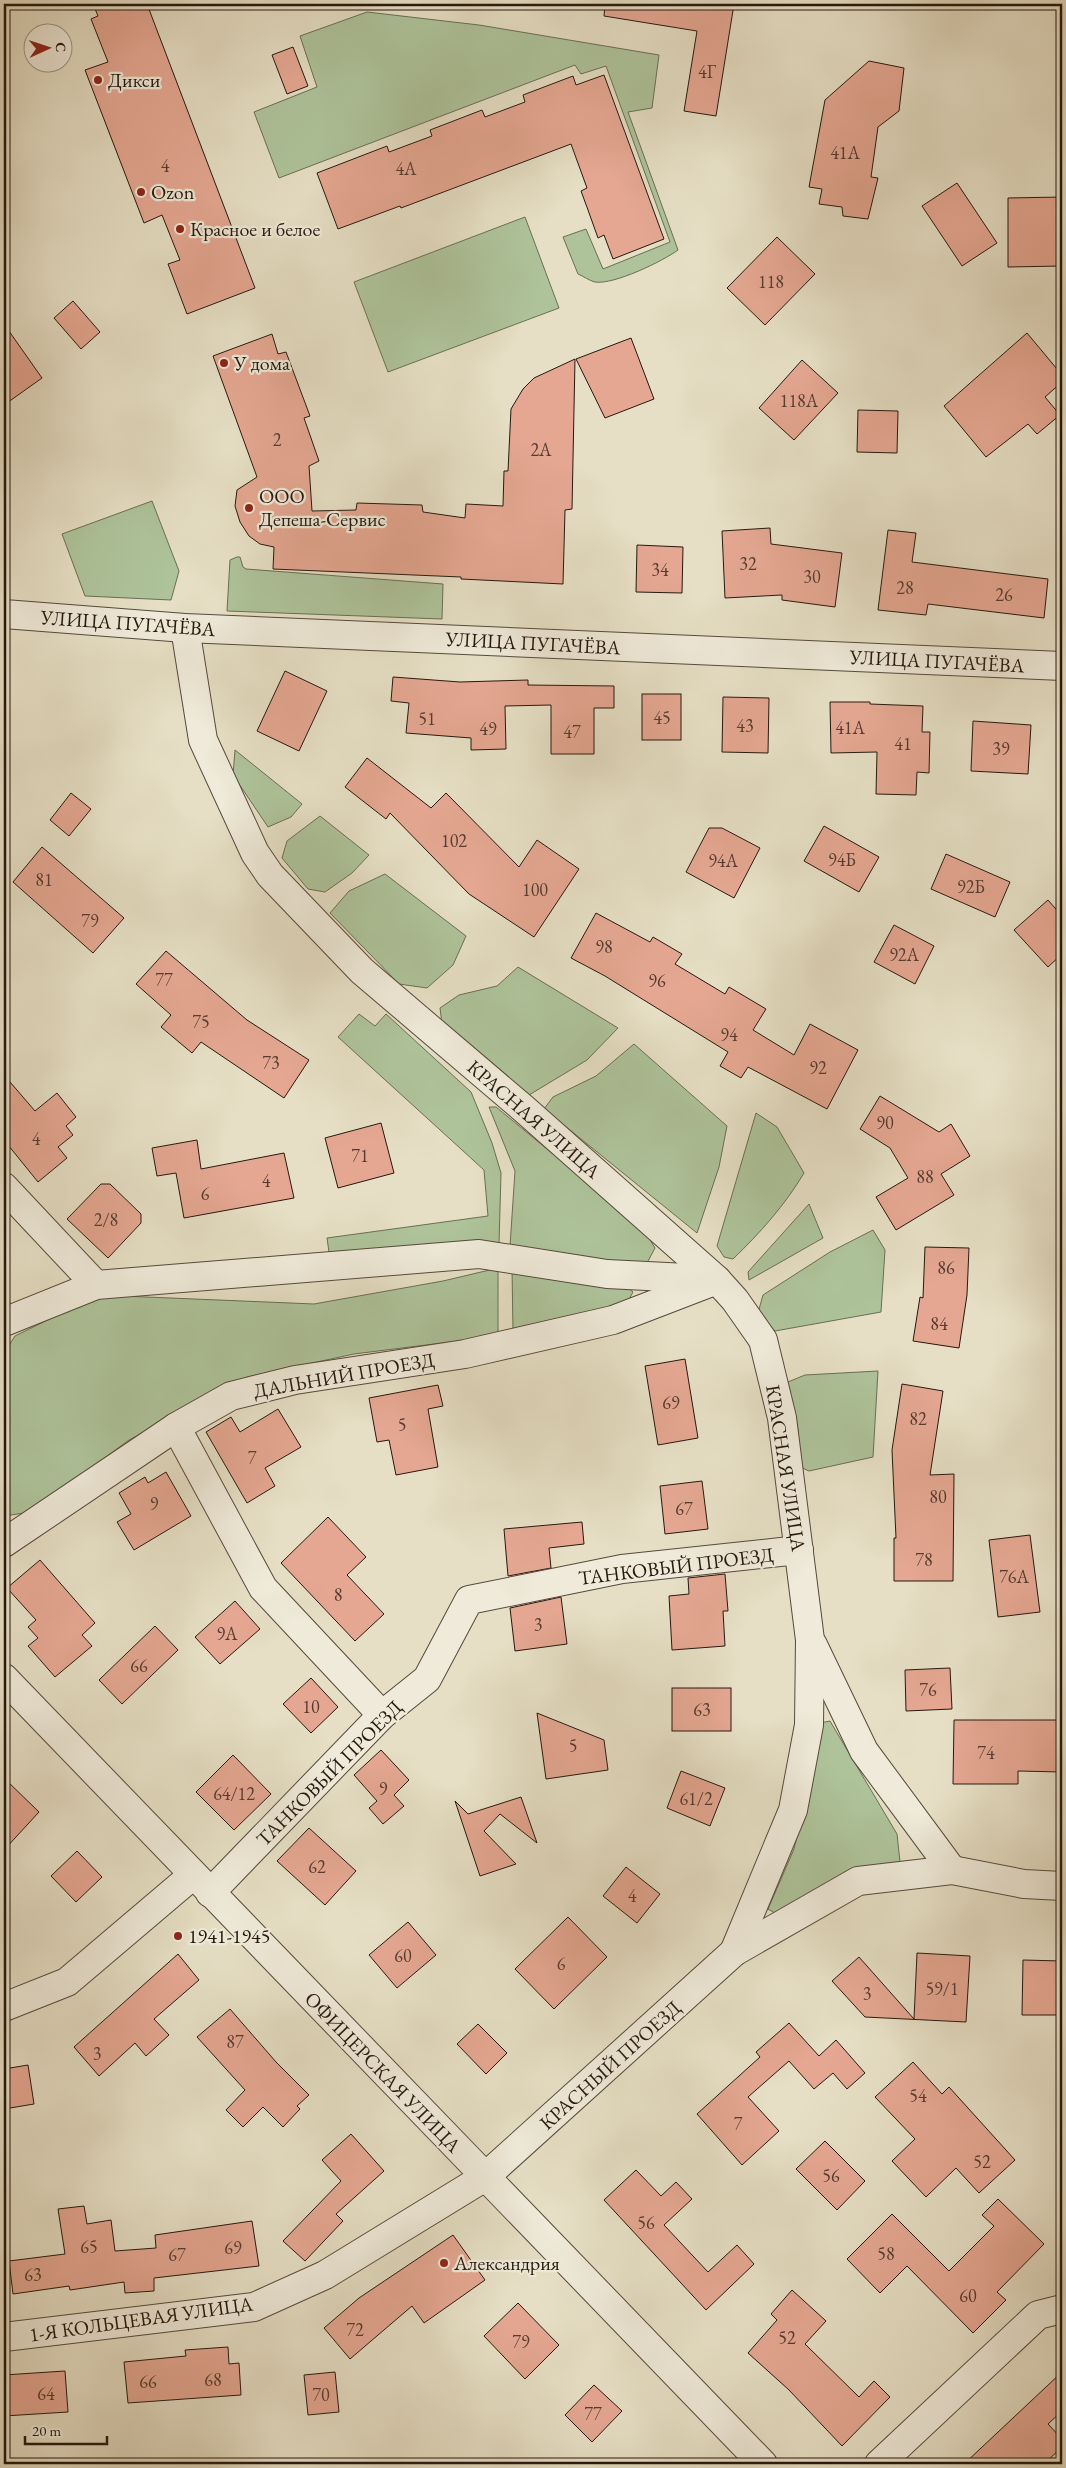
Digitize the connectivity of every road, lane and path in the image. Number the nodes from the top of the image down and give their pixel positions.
1 (4, 614) edge
2 (185, 628) junction
3 (1062, 666) edge
4 (4, 1187) edge
5 (717, 1280) junction
6 (96, 1285) junction
7 (4, 1322) edge
8 (176, 1427) junction
9 (4, 1543) edge
10 (799, 1550) junction
11 (810, 1640) junction
12 (4, 1678) edge
13 (382, 1715) junction
14 (952, 1870) junction
15 (201, 1884) junction
16 (1062, 1886) edge
17 (734, 1952) junction
18 (4, 2007) edge
19 (485, 2177) junction
20 (1062, 2309) edge
21 (4, 2338) edge
22 (763, 2464) edge
23 (879, 2464) edge

1 - 2 street, УЛИЦА ПУГАЧЁВА
2 - 3 street, УЛИЦА ПУГАЧЁВА
2 - 5 street, КРАСНАЯ УЛИЦА
4 - 6 street
5 - 6 street
5 - 8 street, ДАЛЬНИЙ ПРОЕЗД
5 - 10 street, КРАСНАЯ УЛИЦА
6 - 7 street
8 - 9 street, ДАЛЬНИЙ ПРОЕЗД
8 - 13 street
10 - 11 street, КРАСНАЯ УЛИЦА
10 - 13 street, ТАНКОВЫЙ ПРОЕЗД
11 - 14 street, КРАСНАЯ УЛИЦА
11 - 17 street, КРАСНАЯ УЛИЦА
12 - 15 street, ОФИЦЕРСКАЯ УЛИЦА
13 - 15 street, ТАНКОВЫЙ ПРОЕЗД
14 - 16 street
14 - 17 street
15 - 18 street, ТАНКОВЫЙ ПРОЕЗД
15 - 19 street, ОФИЦЕРСКАЯ УЛИЦА
17 - 19 street, КРАСНЫЙ ПРОЕЗД
19 - 21 street, 1-Я КОЛЬЦЕВАЯ УЛИЦА
19 - 22 street, ОФИЦЕРСКАЯ УЛИЦА
20 - 23 street

